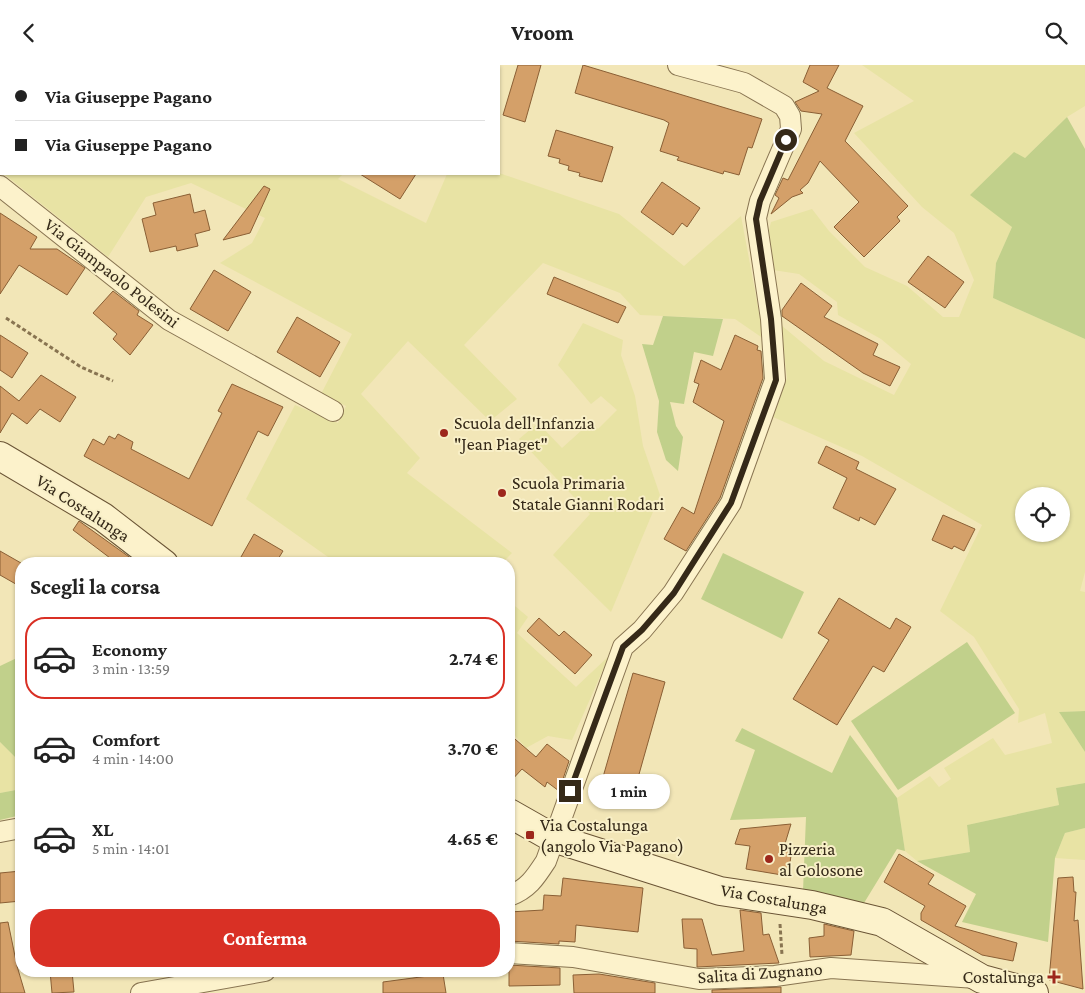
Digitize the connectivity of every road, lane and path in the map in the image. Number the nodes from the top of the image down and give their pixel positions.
1 (678, 65) edge
2 (0, 186) edge
3 (6, 318) dead end
4 (113, 381) dead end
5 (333, 411) dead end
6 (0, 456) edge
7 (153, 557) edge
8 (515, 816) edge
9 (15, 829) edge
10 (0, 832) edge
11 (553, 838) junction
12 (515, 893) edge
13 (778, 898) junction
14 (515, 953) edge
15 (783, 974) junction
16 (241, 977) edge
17 (982, 979) junction
18 (141, 993) edge
19 (1034, 993) edge

1 - 11 street
2 - 5 street, Via Giampaolo Polesini
3 - 4 path
6 - 7 street, Via Costalunga
8 - 11 street, Via Costalunga
9 - 10 street
11 - 12 street
11 - 13 street, Via Costalunga
13 - 15 path
13 - 17 street, Via Costalunga
14 - 15 street, Salita di Zugnano
15 - 17 street, Salita di Zugnano
16 - 18 street
17 - 19 street, Via Costalunga

